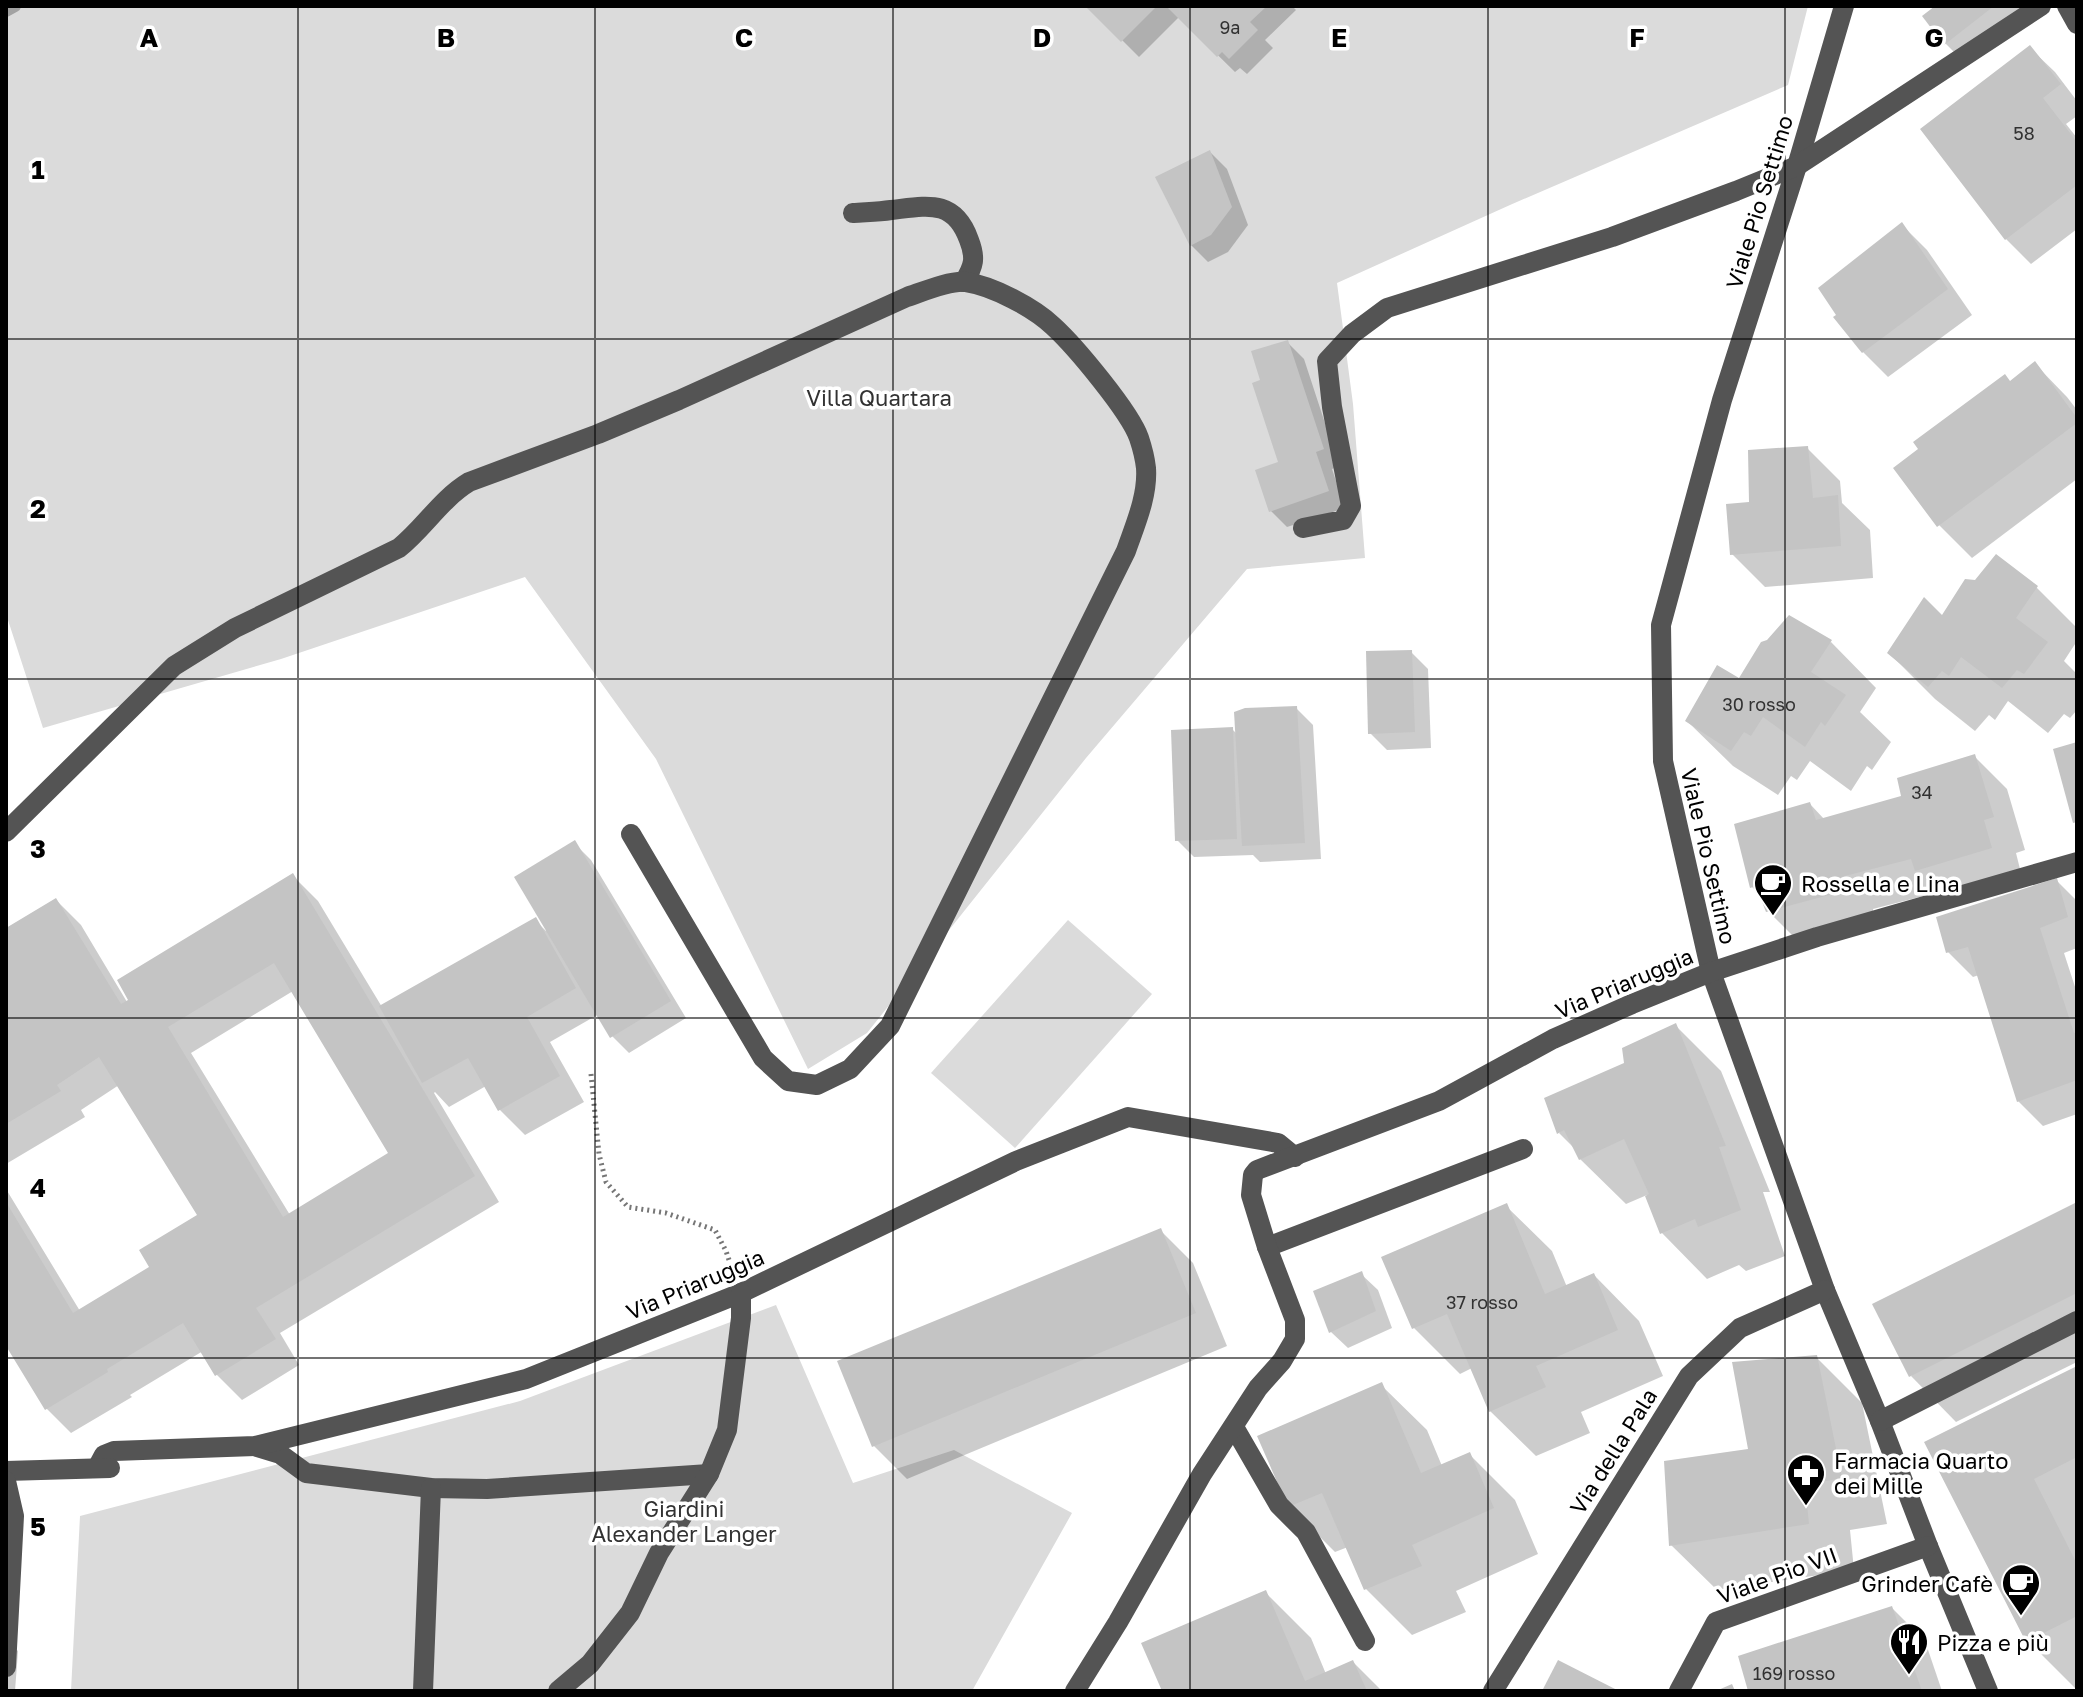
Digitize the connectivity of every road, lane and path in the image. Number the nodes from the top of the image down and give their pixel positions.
1 (1844, 6) edge
2 (2041, 6) edge
3 (2067, 6) edge
4 (2077, 24) edge
5 (1797, 166) junction
6 (853, 213) dead end
7 (964, 282) junction
8 (1303, 528) dead end
9 (6, 832) edge
10 (631, 834) dead end
11 (2077, 862) edge
12 (1711, 972) junction
13 (591, 1074) dead end
14 (1523, 1149) dead end
15 (1295, 1157) junction
16 (1267, 1247) junction
17 (1825, 1290) junction
18 (741, 1293) junction
19 (2077, 1321) edge
20 (1880, 1421) junction
21 (1234, 1427) junction
22 (255, 1446) junction
23 (6, 1471) edge
24 (709, 1474) junction
25 (6, 1481) edge
26 (431, 1488) junction
27 (1928, 1546) junction
28 (8, 1585) edge
29 (1365, 1641) dead end
30 (6, 1667) edge
31 (423, 1691) edge
32 (558, 1691) edge
33 (1075, 1691) edge
34 (1493, 1691) edge
35 (1679, 1691) edge
36 (1988, 1691) edge

1 - 5 street, Viale Pio Settimo
2 - 5 street
3 - 4 street
5 - 8 street
5 - 12 street, Viale Pio Settimo
6 - 7 street
7 - 9 street
7 - 10 street
11 - 12 street, Via Priaruggia
12 - 15 street, Via Priaruggia
12 - 17 street, Viale Pio Settimo
13 - 18 path
14 - 16 street
15 - 16 street, Via Priaruggia
15 - 18 street, Via Priaruggia
16 - 21 street, Via Priaruggia
17 - 20 street, Viale Pio Settimo
17 - 34 street, Via della Pala
18 - 22 street, Via Priaruggia
18 - 24 street
19 - 20 street
20 - 27 street, Viale Pio Settimo
21 - 29 street
21 - 33 street
22 - 23 street, Via Priaruggia
22 - 26 street
24 - 26 street
24 - 32 street
25 - 28 street
26 - 31 street
27 - 35 street, Viale Pio VII
27 - 36 street, Viale Pio Settimo
28 - 30 street

